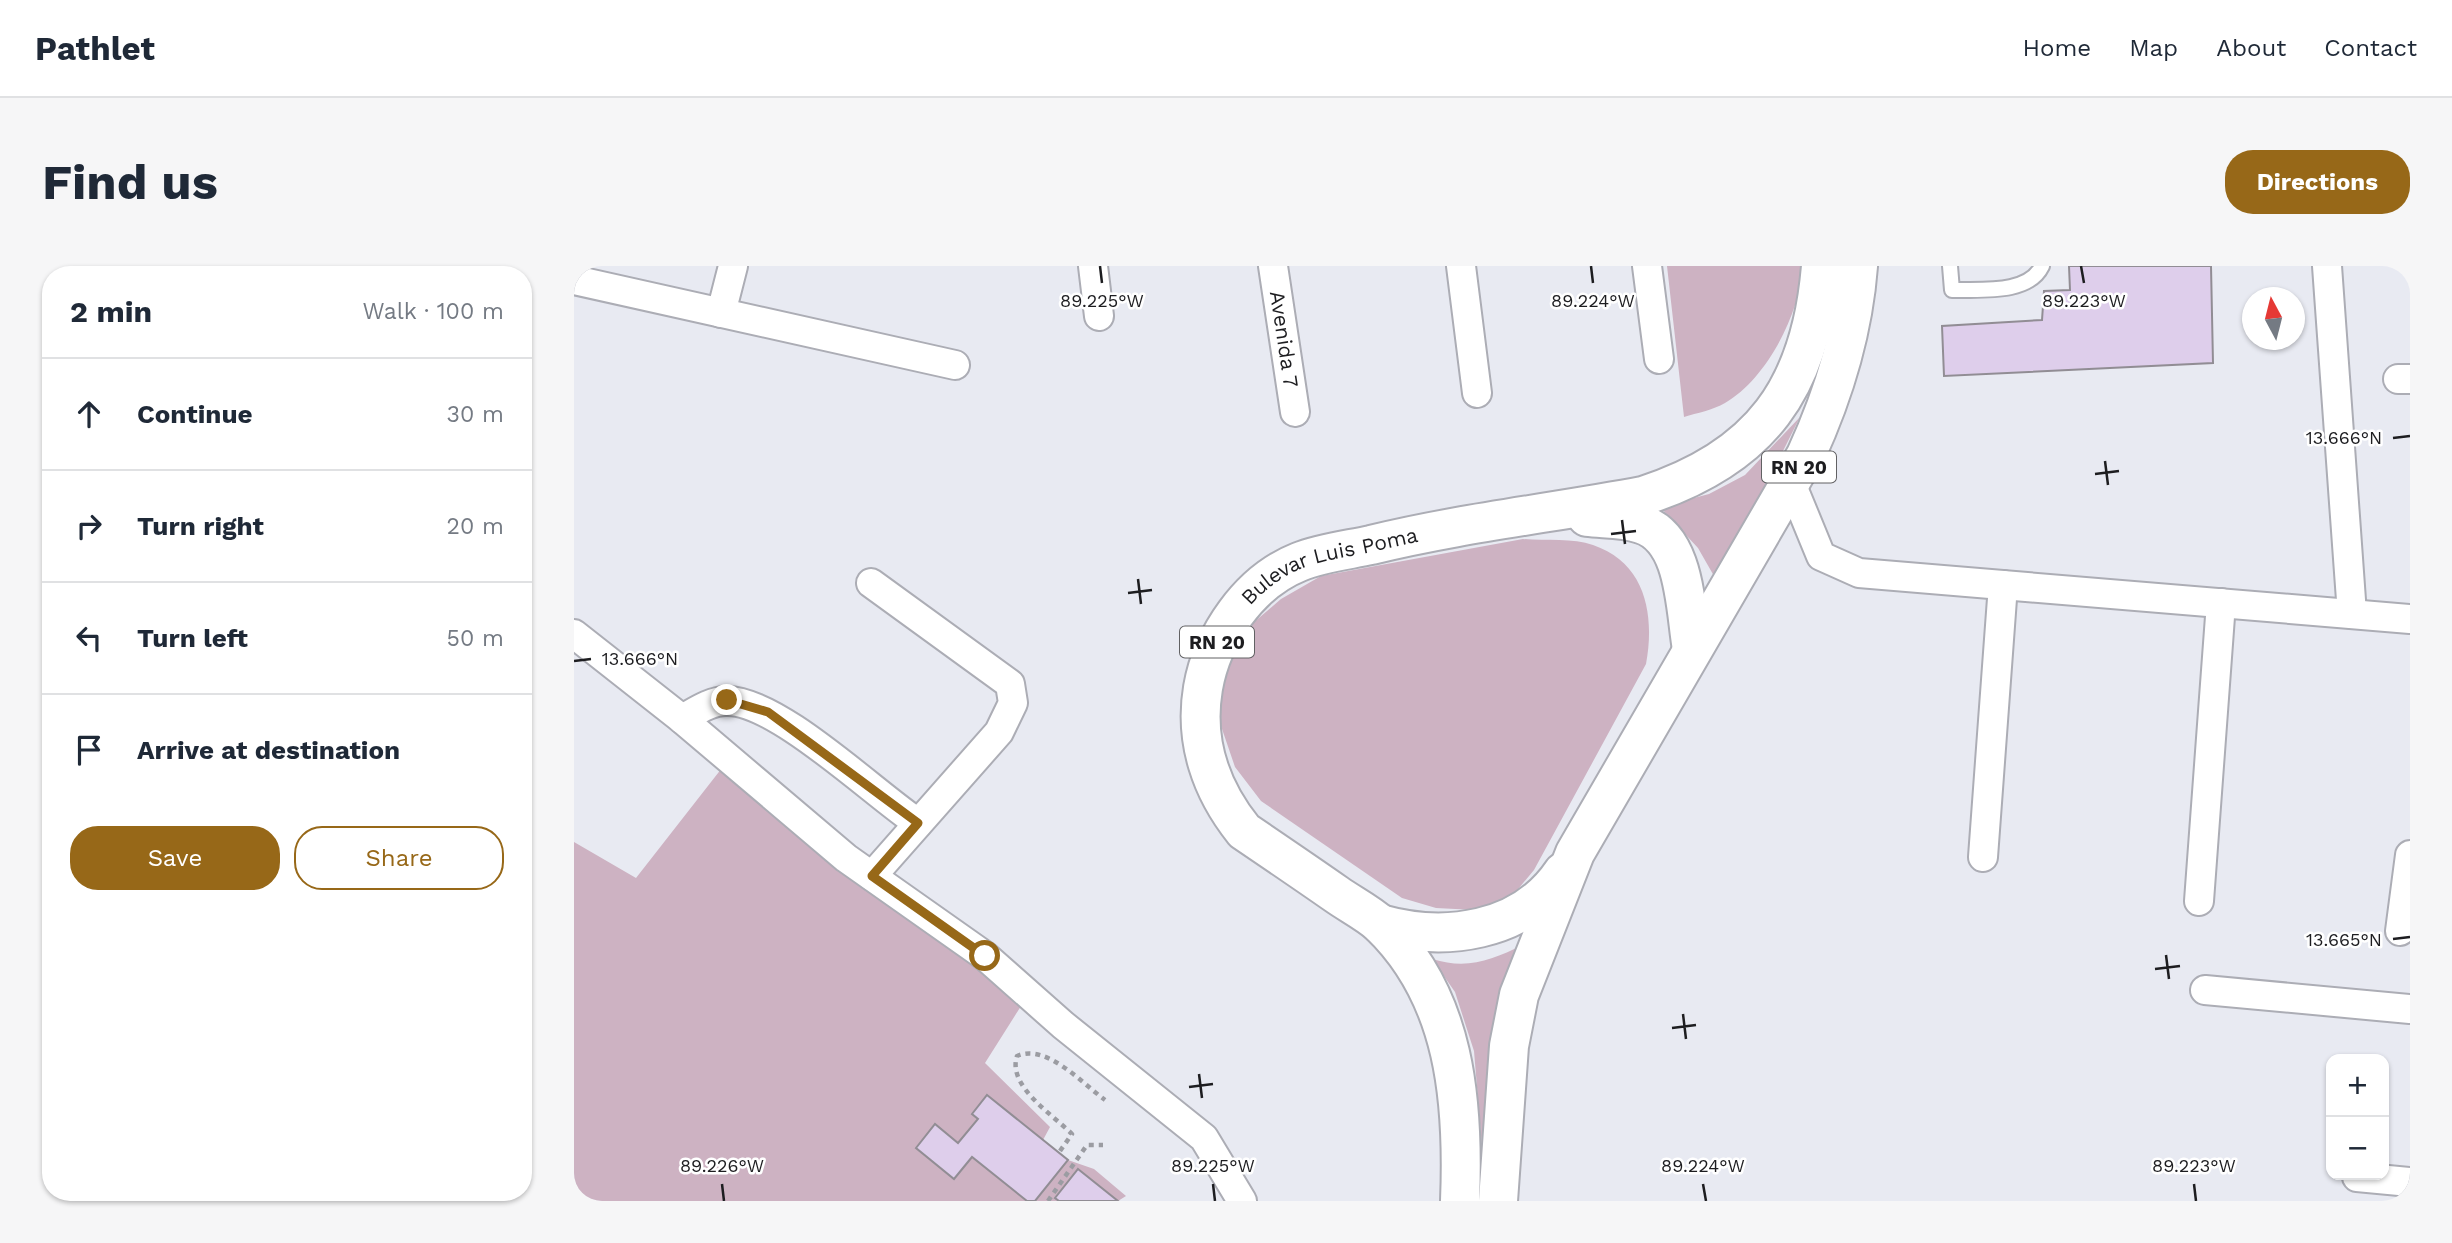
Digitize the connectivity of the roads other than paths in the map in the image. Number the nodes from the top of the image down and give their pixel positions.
1 (733, 266) edge
2 (1093, 266) edge
3 (1273, 266) edge
4 (1461, 266) edge
5 (1647, 266) edge
6 (1821, 266) edge
7 (1858, 266) edge
8 (1950, 266) edge
9 (2042, 266) edge
10 (2327, 266) edge
11 (574, 280) edge
12 (722, 313) junction
13 (1099, 317) dead end
14 (1659, 359) dead end
15 (955, 365) dead end
16 (1477, 393) dead end
17 (1295, 412) dead end
18 (1791, 483) junction
19 (1544, 514) junction
20 (871, 583) dead end
21 (2003, 585) junction
22 (2221, 603) junction
23 (2352, 614) junction
24 (2410, 619) edge
25 (574, 634) edge
26 (1692, 649) junction
27 (682, 719) junction
28 (918, 823) junction
29 (1576, 853) junction
30 (2410, 855) edge
31 (1983, 857) dead end
32 (872, 876) junction
33 (2199, 901) dead end
34 (1380, 924) junction
35 (2400, 931) dead end
36 (2205, 990) dead end
37 (2410, 1009) edge
38 (2389, 1180) edge
39 (2410, 1182) edge
40 (1242, 1201) edge
41 (1460, 1201) edge
42 (1498, 1201) edge

1 - 12 street
2 - 13 street
3 - 17 street, Avenida 7
4 - 16 street
5 - 14 street
6 - 19 highway, RN 20
7 - 18 highway, RN 20
8 - 9 lane
10 - 23 street
11 - 12 street
12 - 15 street
18 - 21 street
18 - 26 highway, RN 20
19 - 26 highway
19 - 34 highway, Bulevar Luis Poma / RN 20
20 - 28 street
21 - 22 street
21 - 31 street
22 - 23 street
22 - 33 street
23 - 24 street
25 - 27 street
26 - 29 highway, RN 20
27 - 28 street
27 - 32 street
28 - 32 street
29 - 34 highway
29 - 42 highway, RN 20
30 - 35 street
32 - 40 street
34 - 41 highway, Bulevar Luis Poma / RN 20
36 - 37 street
38 - 39 street

